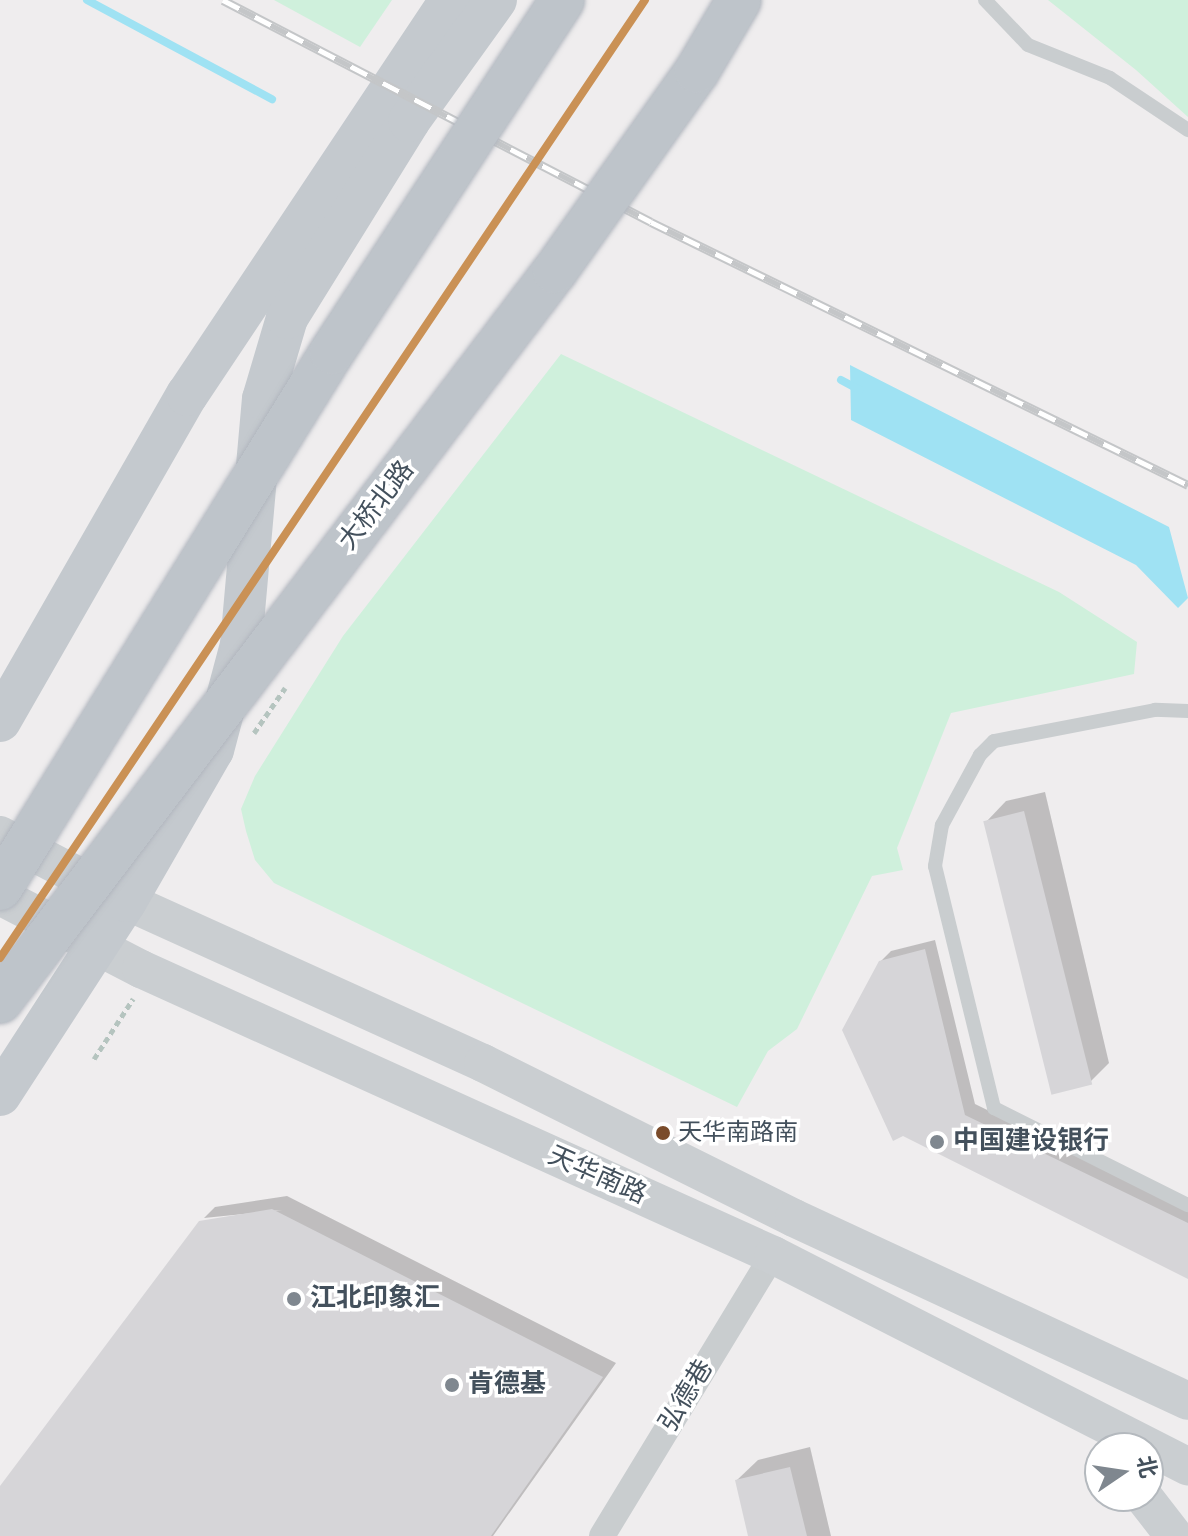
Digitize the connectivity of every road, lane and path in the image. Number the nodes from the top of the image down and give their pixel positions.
1 (450, 0) edge
2 (496, 0) edge
3 (562, 0) edge
4 (739, 0) edge
5 (985, 0) edge
6 (1188, 130) edge
7 (287, 686) dead end
8 (1188, 711) edge
9 (0, 721) edge
10 (250, 738) dead end
11 (0, 835) edge
12 (0, 888) edge
13 (0, 896) edge
14 (126, 901) junction
15 (97, 946) junction
16 (141, 969) junction
17 (0, 1001) edge
18 (94, 1059) dead end
19 (0, 1095) edge
20 (1188, 1205) edge
21 (773, 1255) junction
22 (1188, 1401) edge
23 (1070, 1404) junction
24 (1092, 1432) edge
25 (1188, 1466) edge
26 (1155, 1512) edge
27 (602, 1536) edge
28 (1174, 1536) edge

1 - 9 main road
2 - 14 main road
3 - 12 highway, bridge
4 - 17 highway, 大桥北路, bridge
5 - 6 lane
7 - 10 path
8 - 20 lane
11 - 14 main road, 天华南路
13 - 15 main road, 天华南路
14 - 15 main road
14 - 22 main road, 天华南路
15 - 16 main road, 天华南路
15 - 19 main road
16 - 18 path
16 - 21 main road, 天华南路
21 - 23 main road, 天华南路
21 - 27 street, 弘德巷
23 - 24 main road
23 - 25 main road, 天华南路
26 - 28 main road

